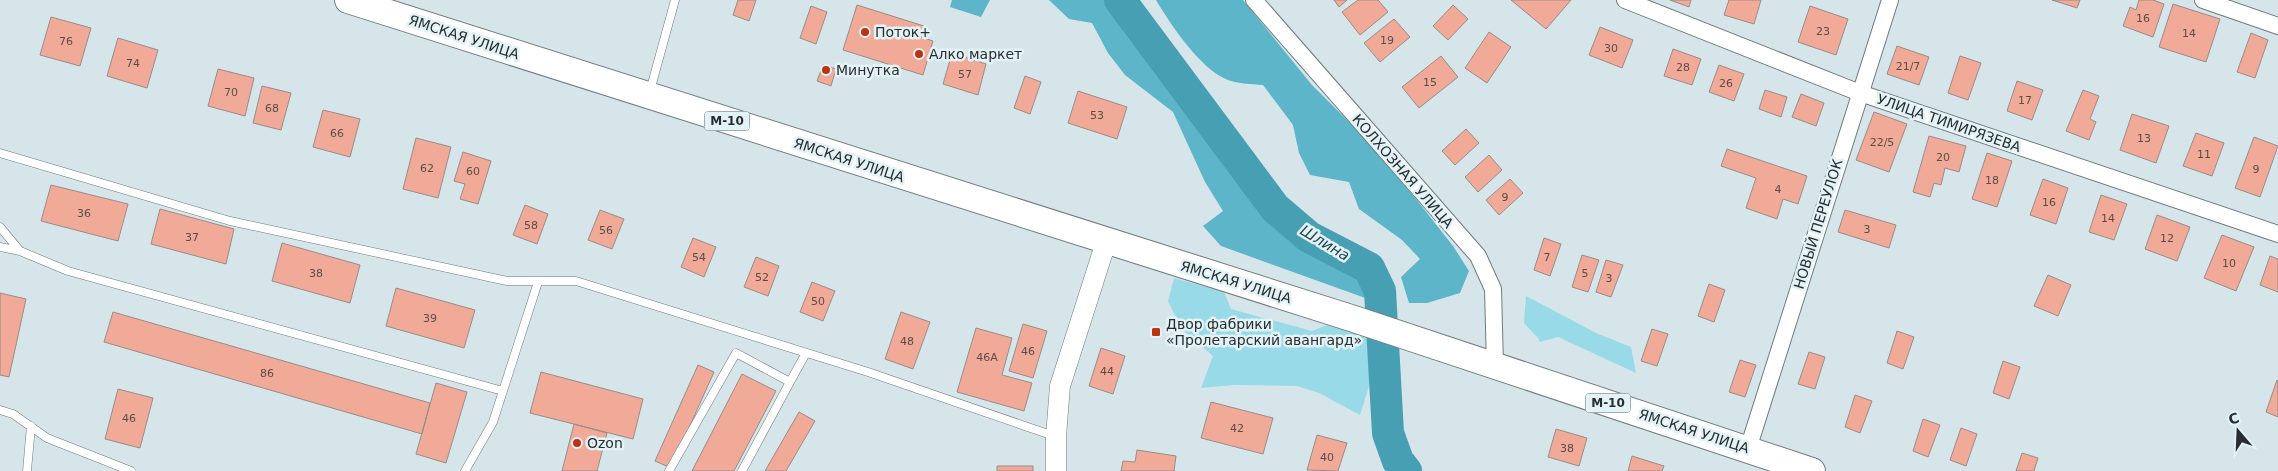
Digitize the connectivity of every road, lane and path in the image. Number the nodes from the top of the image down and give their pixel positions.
1 (348, 0) edge
2 (676, 0) edge
3 (1254, 0) edge
4 (1625, 0) edge
5 (1890, 0) edge
6 (2203, 0) edge
7 (2278, 26) edge
8 (1860, 93) junction
9 (649, 96) junction
10 (0, 154) edge
11 (0, 227) edge
12 (2278, 234) edge
13 (1106, 242) junction
14 (0, 247) edge
15 (20, 251) junction
16 (538, 282) junction
17 (806, 352) junction
18 (1495, 366) junction
19 (790, 382) junction
20 (503, 391) junction
21 (0, 410) edge
22 (30, 426) junction
23 (1056, 436) junction
24 (1748, 449) junction
25 (27, 471) edge
26 (131, 471) edge
27 (465, 471) edge
28 (670, 471) edge
29 (742, 471) edge
30 (1056, 471) edge
31 (1812, 471) edge

1 - 9 highway, ЯМСКАЯ УЛИЦА / М-10
2 - 9 lane
3 - 18 street, КОЛХОЗНАЯ УЛИЦА
4 - 8 street, УЛИЦА ТИМИРЯЗЕВА
5 - 8 street, НОВЫЙ ПЕРЕУЛОК
6 - 7 street
8 - 12 street, УЛИЦА ТИМИРЯЗЕВА
8 - 24 street, НОВЫЙ ПЕРЕУЛОК
9 - 13 highway, ЯМСКАЯ УЛИЦА / М-10
10 - 16 lane
11 - 15 lane
13 - 18 highway, ЯМСКАЯ УЛИЦА / М-10
13 - 23 street
14 - 15 lane
15 - 20 lane
16 - 17 lane
16 - 20 lane
17 - 19 lane
17 - 23 lane
18 - 24 highway, ЯМСКАЯ УЛИЦА / М-10
19 - 28 lane
19 - 29 lane
20 - 27 lane
21 - 22 lane
22 - 25 lane
22 - 26 lane
23 - 30 street
24 - 31 highway, ЯМСКАЯ УЛИЦА / М-10

